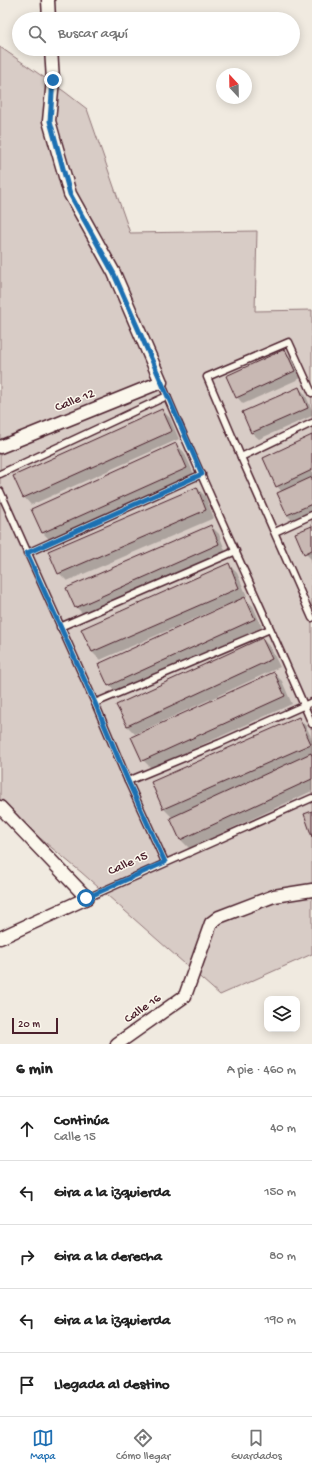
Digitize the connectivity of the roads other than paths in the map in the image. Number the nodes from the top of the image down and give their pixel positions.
1 (48, 0) edge
2 (49, 12) edge
3 (51, 56) edge
4 (161, 382) junction
5 (312, 393) edge
6 (167, 396) junction
7 (312, 423) edge
8 (0, 447) edge
9 (241, 457) junction
10 (0, 474) edge
11 (202, 474) junction
12 (0, 491) edge
13 (312, 515) edge
14 (275, 532) junction
15 (236, 551) junction
16 (27, 553) junction
17 (310, 610) edge
18 (312, 618) edge
19 (60, 627) junction
20 (270, 629) junction
21 (312, 702) edge
22 (95, 703) junction
23 (304, 705) junction
24 (312, 724) edge
25 (128, 781) junction
26 (312, 798) edge
27 (0, 807) edge
28 (165, 862) junction
29 (312, 890) edge
30 (86, 898) junction
31 (0, 938) edge
32 (116, 1044) edge

1 - 2 street
3 - 4 street
4 - 6 lane
4 - 8 street, Calle 12
5 - 9 lane
6 - 10 lane
6 - 11 lane
7 - 9 lane
9 - 14 lane
11 - 15 lane
11 - 16 lane
12 - 16 lane
13 - 14 lane
14 - 17 lane
15 - 19 lane
15 - 20 lane
16 - 19 lane
17 - 18 lane
19 - 22 lane
20 - 22 lane
20 - 23 lane
21 - 23 lane
22 - 25 lane
23 - 24 lane
23 - 25 lane
25 - 28 lane
26 - 28 lane, Calle 15
27 - 30 street
28 - 30 lane, Calle 15
29 - 32 street, Calle 16
30 - 31 street, Calle 15

